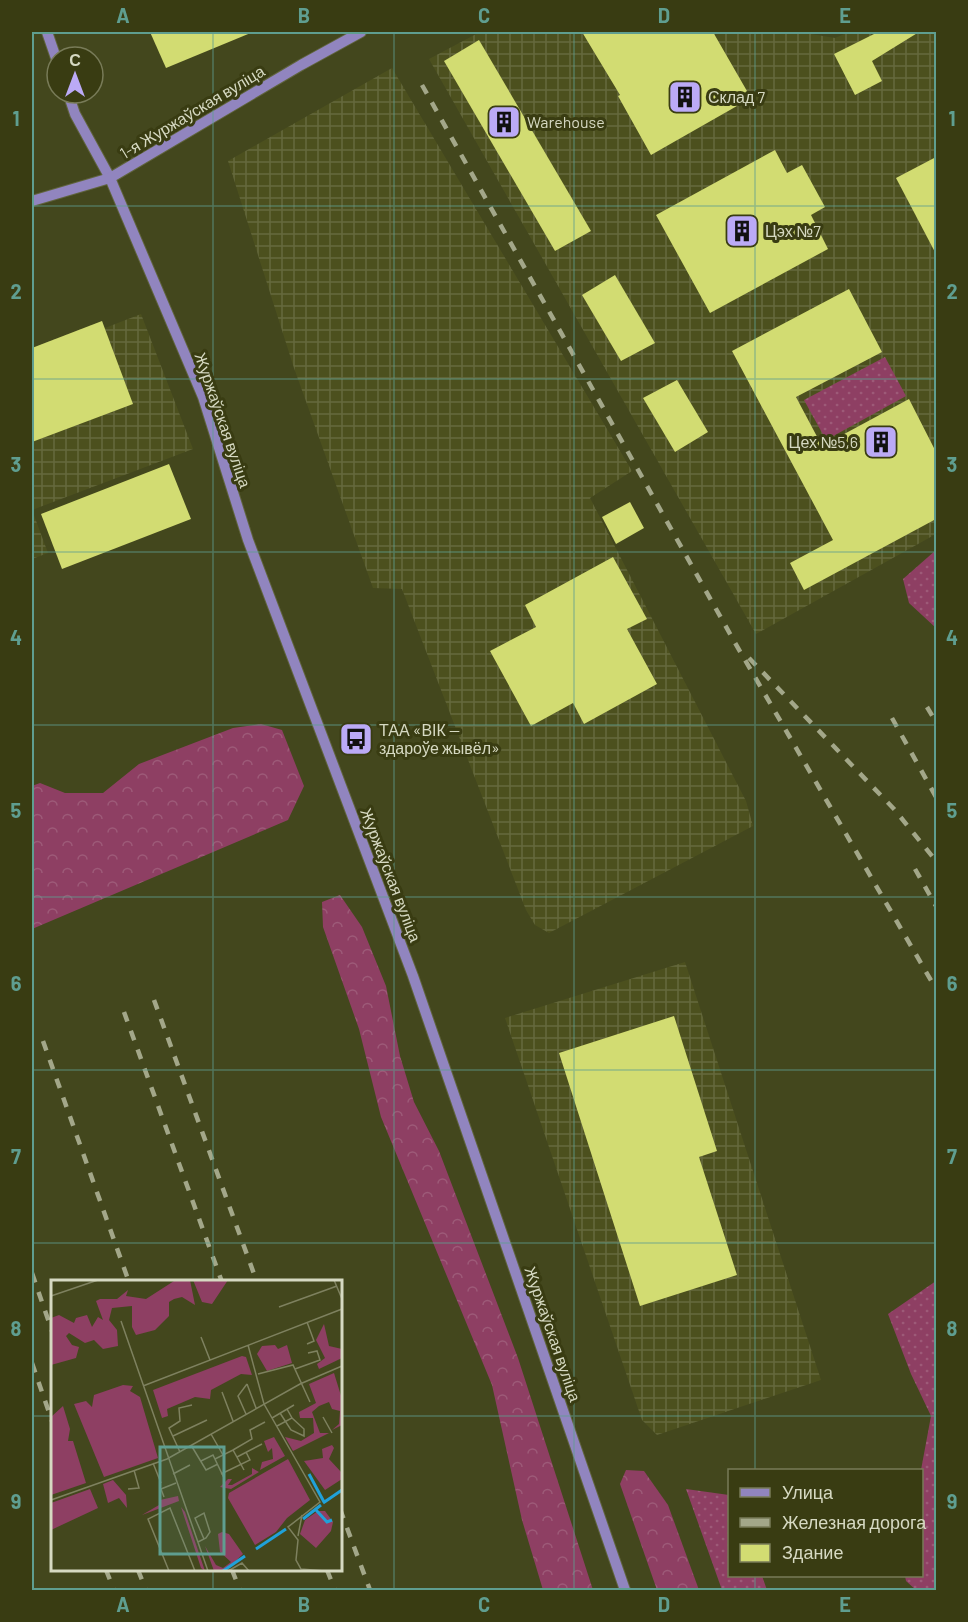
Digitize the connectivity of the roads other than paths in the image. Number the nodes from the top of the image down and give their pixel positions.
1 (361, 32) edge
2 (72, 105) edge
3 (110, 178) junction
4 (32, 201) edge
5 (626, 1590) edge

1 - 3 street, 1-я Журжаўская вуліца
2 - 3 street, Журжаўская вуліца
3 - 4 street, 1-я Журжаўская вуліца
3 - 5 street, Журжаўская вуліца

